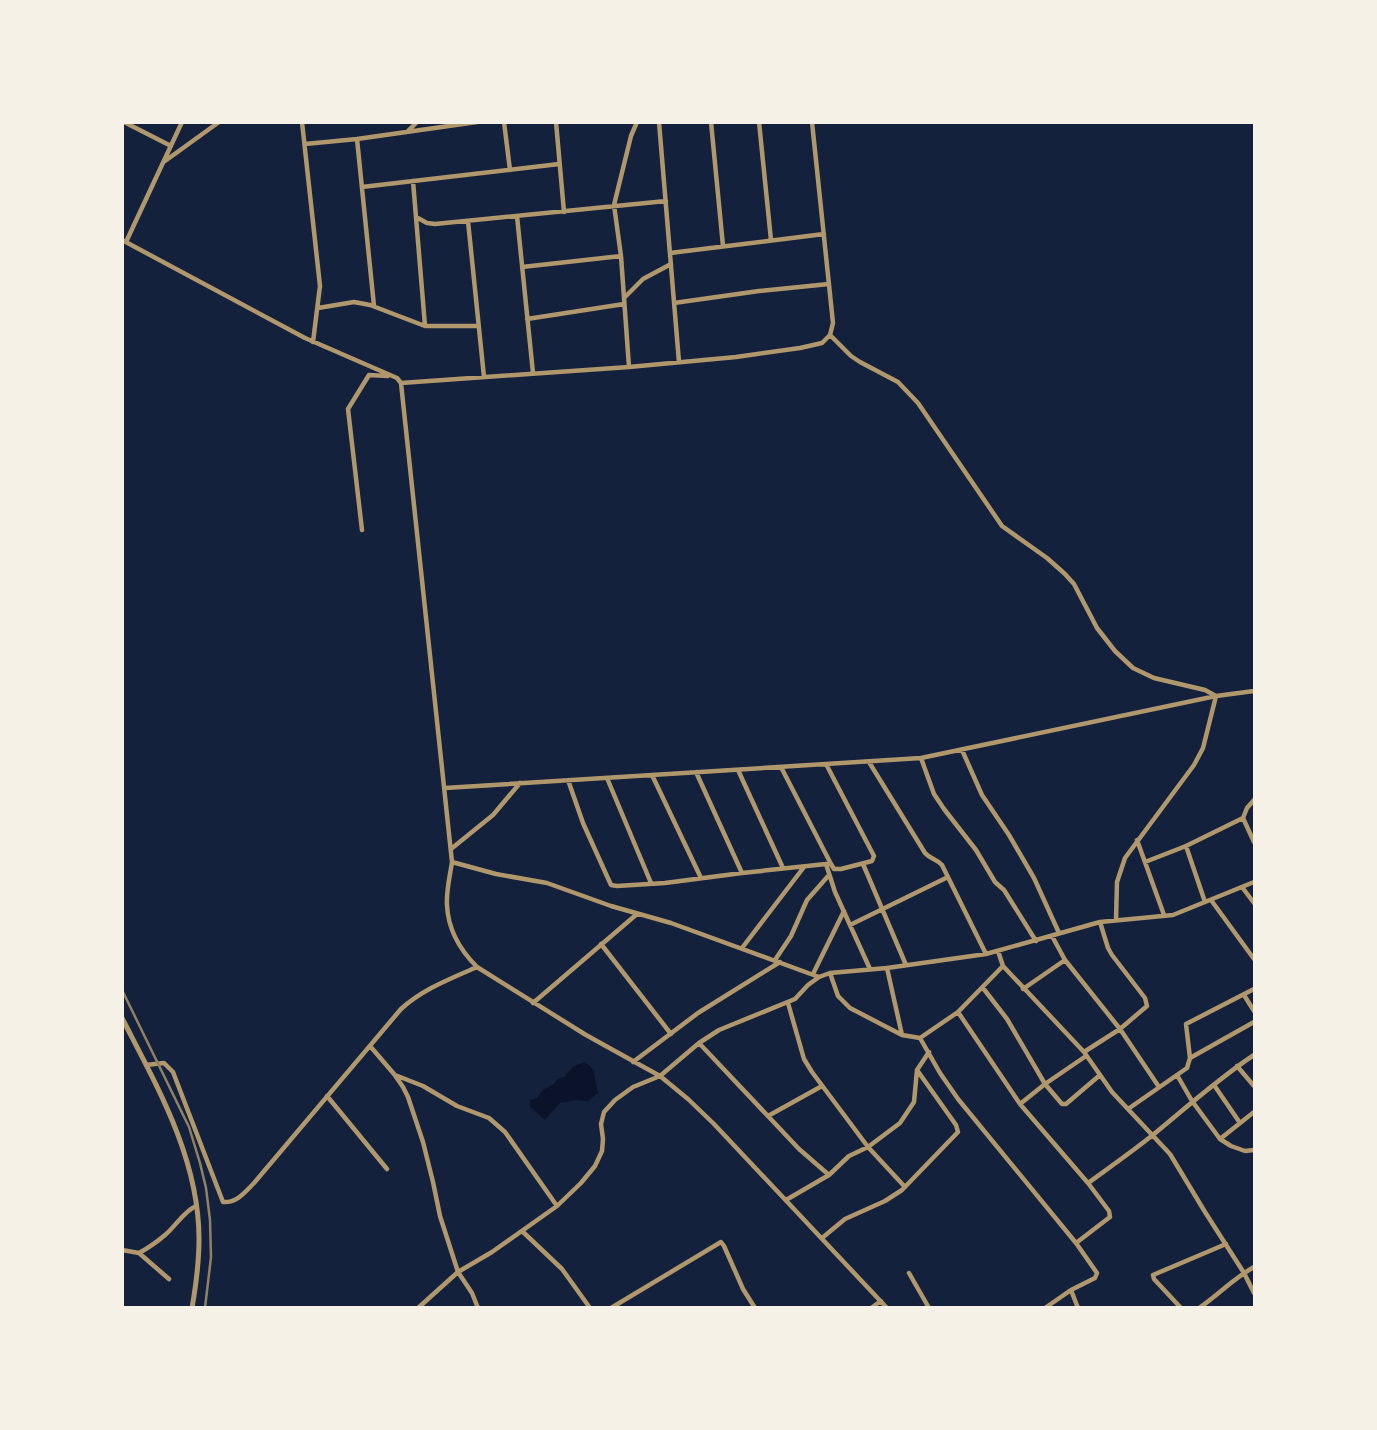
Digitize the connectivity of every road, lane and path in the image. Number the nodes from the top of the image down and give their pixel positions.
1 (124, 122) edge
2 (182, 122) edge
3 (219, 122) edge
4 (302, 122) edge
5 (417, 122) edge
6 (477, 122) edge
7 (504, 122) edge
8 (556, 122) edge
9 (637, 122) edge
10 (659, 122) edge
11 (711, 122) edge
12 (759, 122) edge
13 (812, 122) edge
14 (407, 132) junction
15 (357, 139) junction
16 (305, 144) junction
17 (170, 146) junction
18 (164, 162) junction
19 (559, 164) junction
20 (510, 170) junction
21 (413, 182) junction
22 (362, 187) junction
23 (666, 201) junction
24 (614, 205) junction
25 (564, 212) junction
26 (516, 216) junction
27 (416, 217) junction
28 (468, 221) junction
29 (824, 234) junction
30 (771, 240) junction
31 (124, 241) edge
32 (723, 246) junction
33 (670, 253) junction
34 (621, 256) junction
35 (671, 264) junction
36 (522, 267) junction
37 (829, 284) junction
38 (624, 298) junction
39 (674, 303) junction
40 (624, 304) junction
41 (374, 306) junction
42 (318, 308) junction
43 (527, 319) junction
44 (425, 326) junction
45 (478, 326) junction
46 (830, 335) junction
47 (313, 342) junction
48 (679, 362) junction
49 (629, 367) junction
50 (533, 373) junction
51 (393, 377) junction
52 (484, 377) junction
53 (401, 383) junction
54 (362, 530) dead end
55 (1254, 691) edge
56 (1216, 696) junction
57 (962, 750) junction
58 (921, 758) junction
59 (869, 762) junction
60 (826, 764) junction
61 (781, 767) junction
62 (738, 770) junction
63 (696, 772) junction
64 (652, 775) junction
65 (607, 778) junction
66 (568, 780) junction
67 (520, 783) junction
68 (444, 788) junction
69 (1254, 800) edge
70 (1243, 818) junction
71 (1137, 840) junction
72 (1254, 842) edge
73 (1186, 846) junction
74 (451, 849) junction
75 (452, 862) junction
76 (1146, 862) junction
77 (828, 864) junction
78 (863, 864) junction
79 (804, 867) junction
80 (783, 868) junction
81 (742, 873) junction
82 (829, 875) junction
83 (948, 877) junction
84 (702, 878) junction
85 (1254, 882) edge
86 (651, 883) junction
87 (1242, 887) junction
88 (1211, 900) junction
89 (1205, 902) junction
90 (1254, 903) edge
91 (883, 910) junction
92 (844, 911) junction
93 (637, 914) junction
94 (1164, 915) junction
95 (1116, 920) junction
96 (1100, 922) junction
97 (850, 925) junction
98 (1059, 933) junction
99 (1052, 936) junction
100 (1036, 941) junction
101 (601, 944) junction
102 (742, 948) junction
103 (998, 951) junction
104 (986, 954) junction
105 (1254, 959) edge
106 (1065, 960) junction
107 (778, 961) junction
108 (906, 965) junction
109 (1003, 966) junction
110 (477, 967) junction
111 (887, 968) junction
112 (870, 970) junction
113 (830, 973) junction
114 (813, 974) junction
115 (819, 977) junction
116 (983, 988) junction
117 (1023, 989) junction
118 (1254, 989) edge
119 (1244, 995) junction
120 (533, 1003) junction
121 (788, 1003) junction
122 (1254, 1011) edge
123 (958, 1012) junction
124 (122, 1018) edge
125 (1254, 1022) edge
126 (1120, 1029) junction
127 (671, 1034) junction
128 (902, 1035) junction
129 (920, 1038) junction
130 (699, 1043) junction
131 (370, 1046) junction
132 (929, 1052) junction
133 (1085, 1054) junction
134 (1254, 1055) edge
135 (1190, 1058) junction
136 (633, 1062) junction
137 (146, 1066) junction
138 (1237, 1066) junction
139 (917, 1070) junction
140 (394, 1074) junction
141 (1177, 1074) junction
142 (1100, 1075) junction
143 (660, 1076) junction
144 (1044, 1084) junction
145 (822, 1086) junction
146 (1214, 1086) junction
147 (1254, 1086) edge
148 (1159, 1087) junction
149 (327, 1096) junction
150 (1192, 1102) junction
151 (1020, 1104) junction
152 (1128, 1109) junction
153 (1254, 1112) edge
154 (768, 1116) junction
155 (1240, 1124) junction
156 (1152, 1135) junction
157 (1220, 1140) junction
158 (868, 1147) junction
159 (1254, 1150) edge
160 (387, 1169) dead end
161 (829, 1175) junction
162 (1088, 1183) junction
163 (905, 1188) junction
164 (786, 1200) junction
165 (196, 1206) junction
166 (558, 1206) junction
167 (522, 1231) junction
168 (822, 1238) junction
169 (1076, 1243) junction
170 (1226, 1244) junction
171 (122, 1250) edge
172 (139, 1253) junction
173 (1254, 1267) edge
174 (458, 1272) junction
175 (1244, 1272) junction
176 (909, 1273) dead end
177 (169, 1279) dead end
178 (1071, 1290) junction
179 (1254, 1293) edge
180 (880, 1301) junction
181 (192, 1308) edge
182 (418, 1308) edge
183 (478, 1308) edge
184 (590, 1308) edge
185 (611, 1308) edge
186 (755, 1308) edge
187 (872, 1308) edge
188 (887, 1308) edge
189 (930, 1308) edge
190 (1045, 1308) edge
191 (1078, 1308) edge
192 (1181, 1308) edge
193 (1199, 1308) edge

1 - 17 street
2 - 17 street
3 - 18 street
4 - 16 street
5 - 14 street
6 - 14 street
7 - 20 street
8 - 19 street
9 - 24 street
10 - 23 street
11 - 32 street
12 - 30 street
13 - 29 street
14 - 15 street
15 - 16 street
15 - 22 street
16 - 42 street
17 - 18 street
18 - 31 street
19 - 20 street
19 - 25 street
20 - 21 street
21 - 22 street
21 - 27 street
22 - 41 street
23 - 24 street
23 - 33 street
24 - 25 street
24 - 34 street
25 - 26 street
26 - 28 street
26 - 36 street
27 - 28 street
27 - 44 street
28 - 45 street
29 - 30 street
29 - 37 street
30 - 32 street
31 - 47 street
32 - 33 street
33 - 35 street
34 - 36 street
34 - 38 street
35 - 38 street
35 - 39 street
36 - 43 street
37 - 39 street
37 - 46 street
38 - 40 street
39 - 48 street
40 - 43 street
40 - 49 street
41 - 42 street
41 - 44 street
42 - 47 street
43 - 50 street
44 - 45 street
45 - 52 street
46 - 48 street
46 - 56 street
47 - 51 street
48 - 49 street
49 - 50 street
50 - 52 street
51 - 53 street
51 - 54 street
52 - 53 street
53 - 68 street
55 - 56 street
56 - 57 street
56 - 71 street
57 - 58 street
57 - 98 street
58 - 59 street
58 - 100 street
59 - 60 street
59 - 83 street
60 - 61 street
60 - 78 street
61 - 62 street
61 - 77 street
62 - 63 street
62 - 80 street
63 - 64 street
63 - 81 street
64 - 65 street
64 - 84 street
65 - 66 street
65 - 86 street
66 - 67 street
66 - 86 street
67 - 68 street
67 - 74 street
68 - 74 street
69 - 70 street
70 - 72 street
70 - 73 street
71 - 76 street
71 - 95 street
73 - 76 street
73 - 89 street
74 - 75 street
75 - 93 street
75 - 110 street
76 - 94 street
77 - 78 street
77 - 79 street
77 - 82 street
78 - 91 street
79 - 80 street
79 - 102 street
80 - 81 street
81 - 84 street
82 - 92 street
82 - 107 street
83 - 91 street
83 - 104 street
84 - 86 street
85 - 87 street
87 - 88 street
87 - 90 street
88 - 89 street
88 - 105 street
89 - 94 street
91 - 97 street
91 - 108 street
92 - 97 street
92 - 114 street
93 - 101 street
93 - 102 street
94 - 95 street
95 - 96 street
96 - 98 street
96 - 126 street
97 - 112 street
98 - 99 street
99 - 100 street
99 - 106 street
100 - 103 street
101 - 120 street
101 - 127 street
102 - 107 street
103 - 104 street
103 - 109 street
104 - 108 street
106 - 117 street
106 - 126 street
107 - 114 street
107 - 127 street
108 - 111 street
109 - 116 street
109 - 117 street
110 - 120 street
110 - 131 street
111 - 112 street
111 - 128 street
112 - 113 street
113 - 115 street
113 - 128 street
114 - 115 street
115 - 121 street
116 - 123 street
116 - 144 street
117 - 133 street
118 - 119 street
119 - 122 street
119 - 135 street
120 - 136 street
121 - 130 street
121 - 145 street
123 - 129 street
123 - 151 street
124 - 137 street
125 - 135 street
126 - 133 street
126 - 148 street
127 - 136 street
128 - 129 street
129 - 132 street
130 - 143 street
130 - 154 street
131 - 140 street
131 - 149 street
132 - 139 street
132 - 169 street
133 - 142 street
133 - 144 street
134 - 138 street
135 - 141 street
136 - 143 street
137 - 149 street
137 - 165 street
138 - 146 street
138 - 147 street
139 - 158 street
139 - 163 street
140 - 166 street
140 - 174 street
141 - 148 street
141 - 150 street
142 - 144 street
142 - 152 street
143 - 164 street
143 - 166 street
144 - 151 street
145 - 154 street
145 - 158 street
146 - 150 street
146 - 155 street
148 - 152 street
149 - 160 street
150 - 156 street
150 - 157 street
151 - 162 street
152 - 156 street
153 - 155 street
154 - 161 street
155 - 157 street
156 - 162 street
156 - 170 street
157 - 159 street
158 - 161 street
158 - 163 street
161 - 164 street
162 - 169 street
163 - 168 street
164 - 168 street
165 - 172 street
165 - 181 street
166 - 167 street
167 - 174 street
167 - 184 street
168 - 180 street
169 - 178 street
170 - 175 street
170 - 192 street
171 - 172 street
172 - 177 street
173 - 175 street
174 - 182 street
174 - 183 street
175 - 179 street
175 - 193 street
176 - 189 street
178 - 190 street
178 - 191 street
180 - 187 street
180 - 188 street
185 - 186 street

